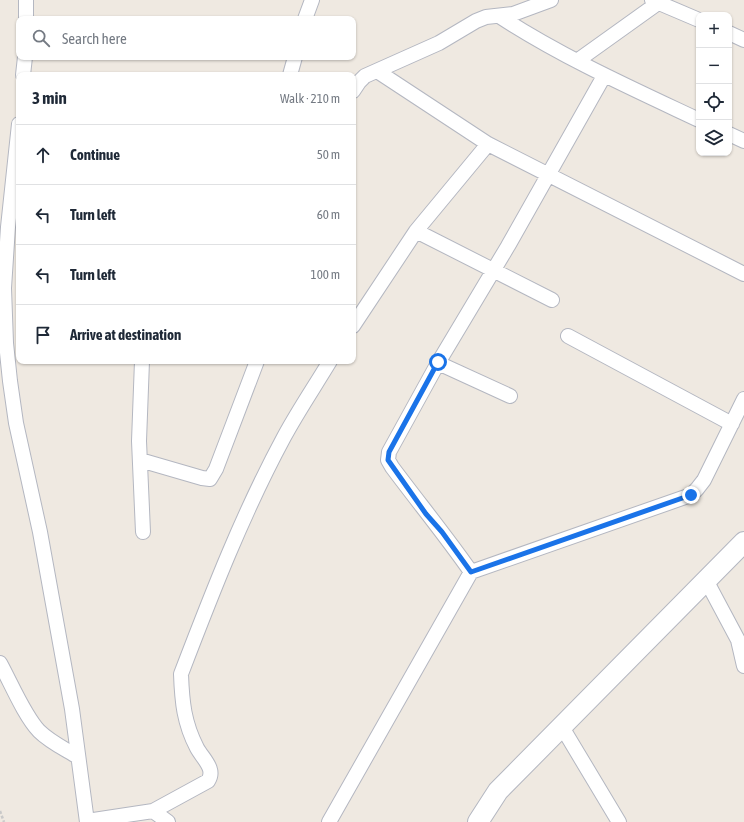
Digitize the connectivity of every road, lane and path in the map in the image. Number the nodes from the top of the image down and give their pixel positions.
1 (26, 0) edge
2 (312, 0) edge
3 (551, 0) edge
4 (655, 2) edge
5 (26, 16) edge
6 (306, 16) edge
7 (499, 16) junction
8 (696, 19) edge
9 (732, 34) edge
10 (744, 40) edge
11 (24, 60) edge
12 (293, 60) edge
13 (577, 61) junction
14 (377, 71) junction
15 (23, 72) edge
16 (291, 72) edge
17 (604, 76) junction
18 (356, 86) edge
19 (696, 119) edge
20 (732, 135) edge
21 (744, 141) edge
22 (488, 144) junction
23 (16, 152) edge
24 (548, 175) junction
25 (416, 231) junction
26 (494, 269) junction
27 (744, 274) edge
28 (552, 300) dead end
29 (356, 321) edge
30 (568, 336) dead end
31 (438, 362) junction
32 (142, 364) edge
33 (256, 364) edge
34 (328, 364) edge
35 (510, 396) dead end
36 (744, 399) edge
37 (732, 424) junction
38 (140, 460) junction
39 (142, 532) dead end
40 (744, 542) edge
41 (471, 572) junction
42 (706, 580) junction
43 (741, 638) edge
44 (0, 663) edge
45 (744, 666) edge
46 (562, 727) junction
47 (78, 757) junction
48 (154, 811) junction
49 (0, 812) edge
50 (4, 822) edge
51 (87, 822) edge
52 (168, 822) edge
53 (329, 822) edge
54 (478, 822) edge
55 (619, 822) edge

1 - 5 street
2 - 6 street
3 - 7 street
4 - 8 street
4 - 13 street
7 - 13 street
7 - 14 street
9 - 10 street
11 - 15 street
12 - 16 street
13 - 17 street
14 - 18 street
14 - 22 street
17 - 19 street
17 - 24 street
20 - 21 street
22 - 24 street
22 - 25 street
23 - 47 street
24 - 26 street
24 - 27 street
25 - 26 street
25 - 29 street
26 - 28 street
26 - 31 street
30 - 37 street
31 - 35 street
31 - 41 street
32 - 38 street
33 - 38 street
34 - 48 street
36 - 37 street
37 - 41 street
38 - 39 street
40 - 42 street
41 - 53 street
42 - 43 street
42 - 46 street
43 - 45 street
44 - 47 street
46 - 54 street
46 - 55 street
47 - 51 street
48 - 51 street
48 - 52 street
49 - 50 path

